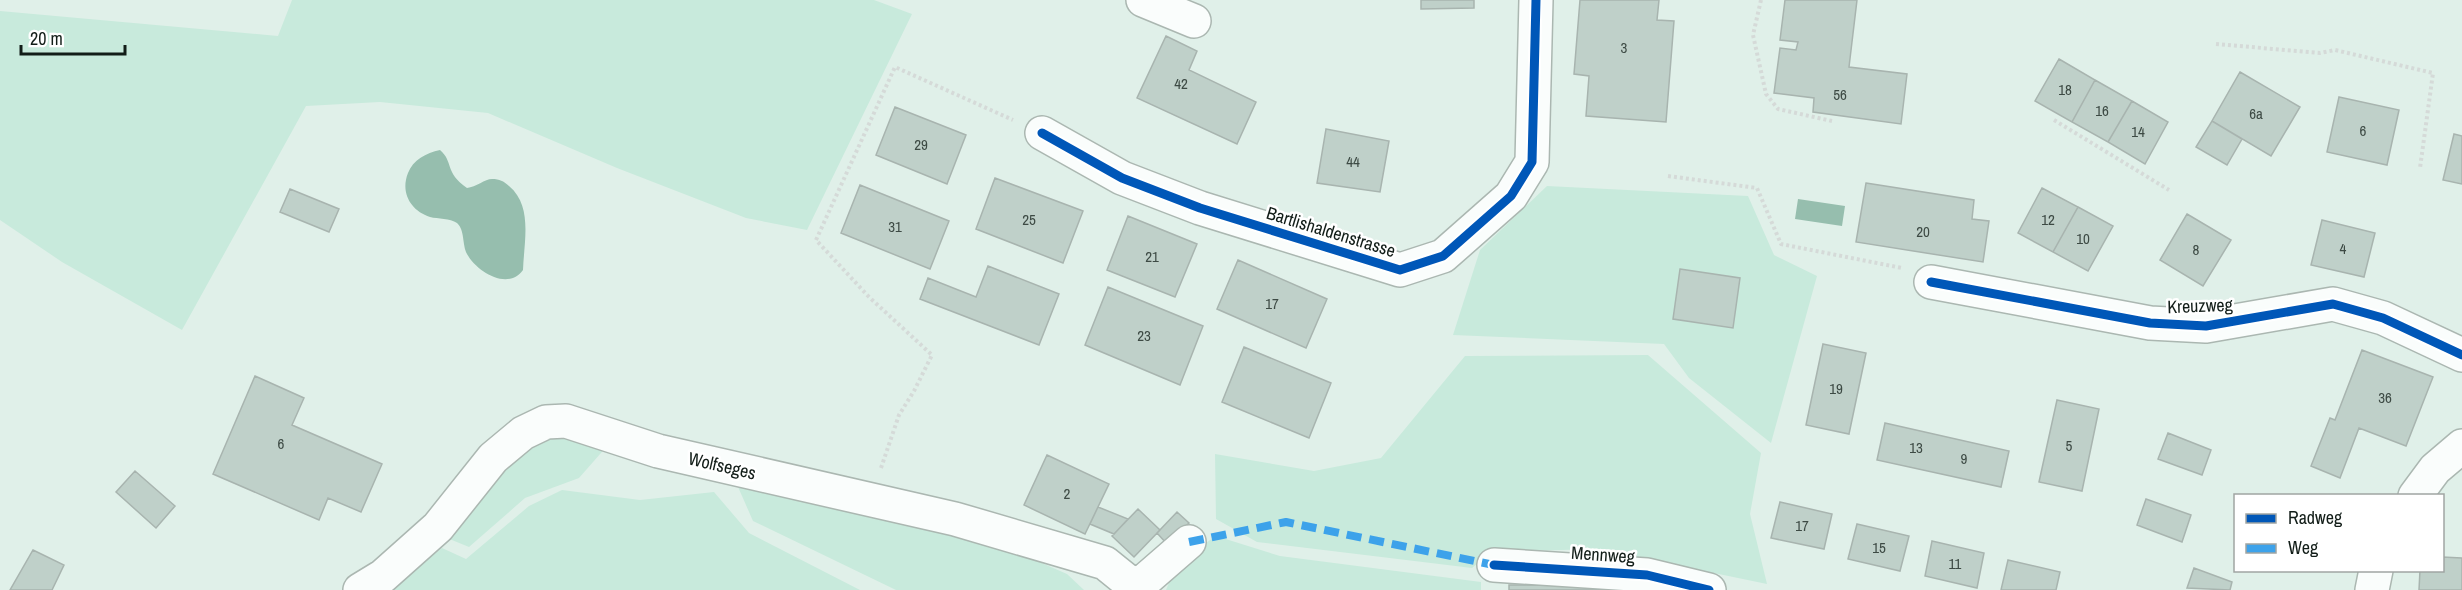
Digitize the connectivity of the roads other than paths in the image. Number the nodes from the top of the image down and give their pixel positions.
1 (1143, 0) edge
2 (1536, 0) edge
3 (1194, 21) dead end
4 (1042, 133) road end
5 (1931, 282) road end
6 (2462, 355) edge
7 (2462, 446) edge
8 (2416, 494) edge
9 (1189, 542) dead end
10 (1494, 565) dead end
11 (2376, 572) edge
12 (1136, 589) edge
13 (360, 590) edge
14 (1709, 590) edge
15 (2372, 590) edge

1 - 3 street
2 - 4 street, Bartlishaldenstrasse
5 - 6 street, Kreuzweg
7 - 8 street
9 - 12 street
10 - 14 street, Mennweg
11 - 15 street
12 - 13 street, Wolfseges

